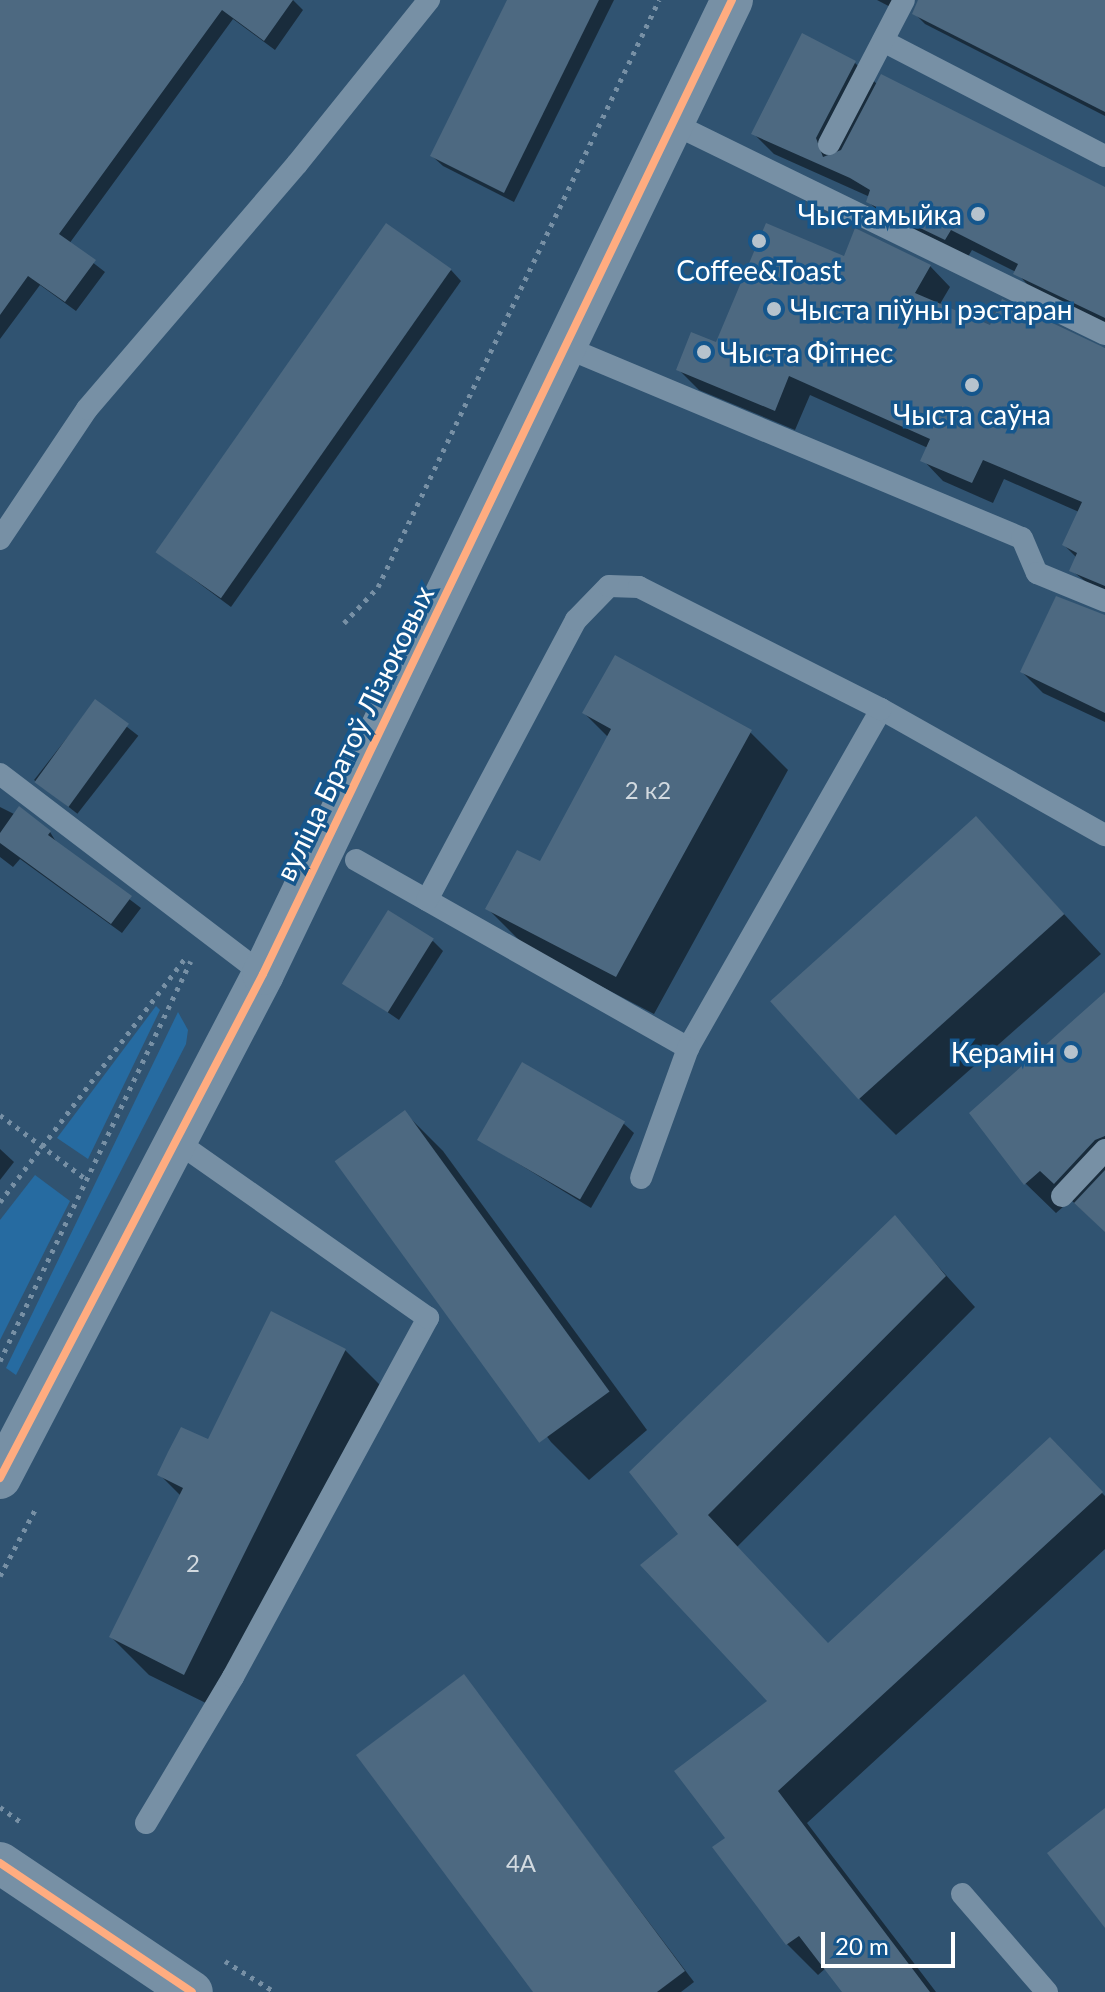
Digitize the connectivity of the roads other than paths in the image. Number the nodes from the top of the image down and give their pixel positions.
1 (429, 0) edge
2 (732, 0) edge
3 (904, 0) edge
4 (883, 41) junction
5 (674, 124) junction
6 (829, 144) dead end
7 (1105, 156) edge
8 (1105, 334) edge
9 (565, 347) junction
10 (0, 539) edge
11 (1105, 601) edge
12 (881, 709) junction
13 (0, 774) edge
14 (1105, 835) edge
15 (356, 860) dead end
16 (427, 900) junction
17 (263, 974) junction
18 (688, 1048) junction
19 (176, 1141) junction
20 (1105, 1150) edge
21 (641, 1178) dead end
22 (1062, 1196) dead end
23 (0, 1478) edge
24 (146, 1823) dead end
25 (0, 1863) edge
26 (962, 1894) dead end
27 (192, 1992) edge
28 (1047, 1992) edge

1 - 10 lane
2 - 5 street, вуліца Братоў Лізюковых
3 - 4 lane
4 - 6 lane
4 - 7 lane
5 - 8 lane
5 - 9 street, вуліца Братоў Лізюковых
9 - 11 lane
9 - 17 street, вуліца Братоў Лізюковых
12 - 14 lane
12 - 16 lane
12 - 18 lane
13 - 17 lane
15 - 16 lane
16 - 18 lane
17 - 19 street, вуліца Братоў Лізюковых
18 - 21 lane
19 - 23 street, вуліца Братоў Лізюковых
19 - 24 lane
20 - 22 lane
25 - 27 street
26 - 28 lane

